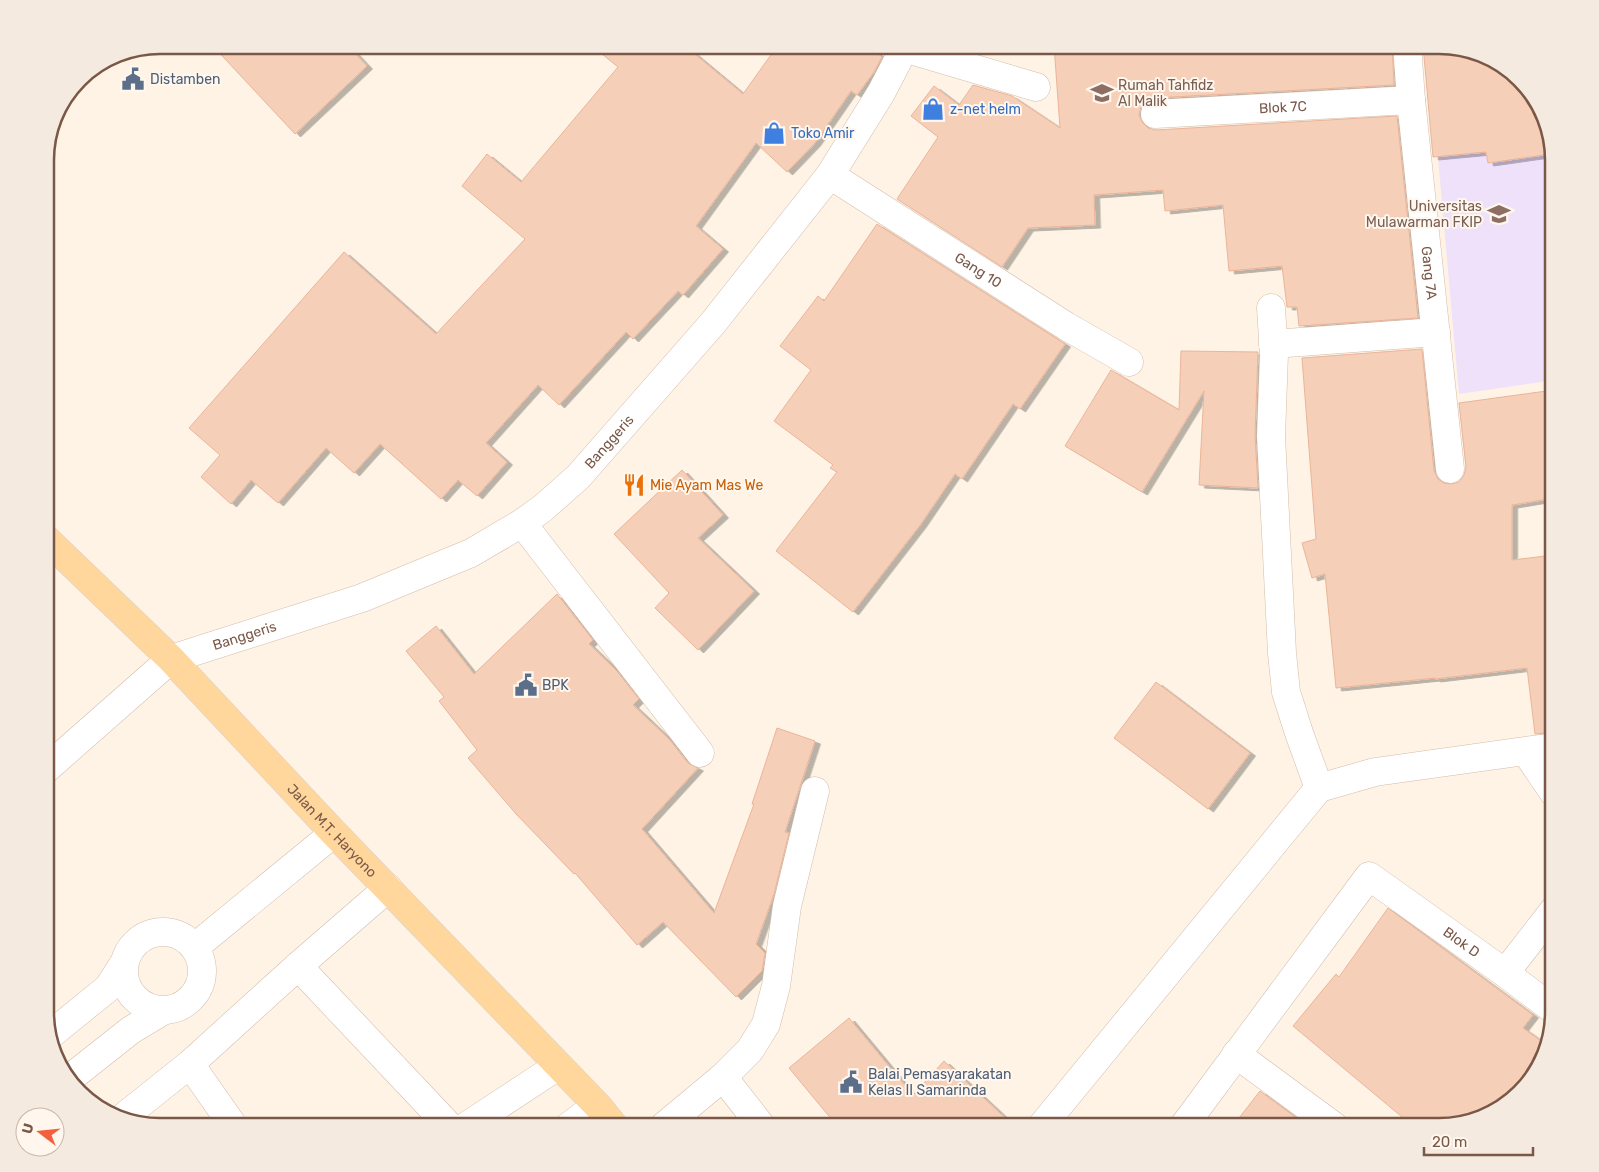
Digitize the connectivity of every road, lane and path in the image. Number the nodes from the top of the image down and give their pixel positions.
1 (901, 54) edge
2 (929, 54) edge
3 (1408, 54) edge
4 (1036, 86) dead end
5 (1411, 100) junction
6 (1155, 114) dead end
7 (830, 175) junction
8 (1271, 308) dead end
9 (1436, 332) junction
10 (1273, 344) junction
11 (1129, 362) dead end
12 (1450, 469) dead end
13 (522, 523) junction
14 (54, 547) edge
15 (171, 659) junction
16 (1545, 749) edge
17 (1526, 752) junction
18 (700, 753) dead end
19 (54, 762) edge
20 (1545, 780) edge
21 (1319, 788) junction
22 (815, 791) dead end
23 (334, 833) junction
24 (388, 888) junction
25 (1545, 922) edge
26 (195, 946) junction
27 (124, 963) junction
28 (298, 966) junction
29 (1505, 973) junction
30 (1545, 1003) edge
31 (161, 1012) junction
32 (56, 1030) edge
33 (1236, 1054) junction
34 (190, 1064) junction
35 (558, 1066) junction
36 (74, 1075) edge
37 (724, 1077) junction
38 (597, 1105) junction
39 (129, 1114) edge
40 (228, 1118) edge
41 (442, 1118) edge
42 (478, 1118) edge
43 (580, 1118) edge
44 (608, 1118) edge
45 (673, 1118) edge
46 (755, 1118) edge
47 (1048, 1118) edge
48 (1190, 1118) edge
49 (1324, 1118) edge

1 - 7 street, Banggeris
2 - 4 street
3 - 5 street, Gang 7A
5 - 6 street, Blok 7C
5 - 9 street, Gang 7A
7 - 11 street, Gang 10
7 - 13 street, Banggeris
8 - 10 street
9 - 10 street
9 - 12 street, Gang 7A
10 - 21 street
13 - 15 street, Banggeris
13 - 18 street
14 - 15 main road, Jalan M.T. Haryono
15 - 19 street
15 - 23 main road, Jalan M.T. Haryono
16 - 17 street
17 - 20 street
17 - 21 street
21 - 47 street
22 - 37 street
23 - 24 main road, Jalan M.T. Haryono
23 - 26 street
24 - 28 street
24 - 35 main road, Jalan M.T. Haryono
25 - 29 street
26 - 27 street
26 - 31 street
27 - 31 street
27 - 32 street
28 - 34 street
28 - 41 street
29 - 30 street, Blok D
29 - 33 street, Blok D
31 - 36 street
33 - 48 street
33 - 49 street
34 - 39 street
34 - 40 street
35 - 38 main road, Jalan M.T. Haryono
35 - 42 street
37 - 45 street
37 - 46 street
38 - 43 street
38 - 44 main road, Jalan M.T. Haryono

